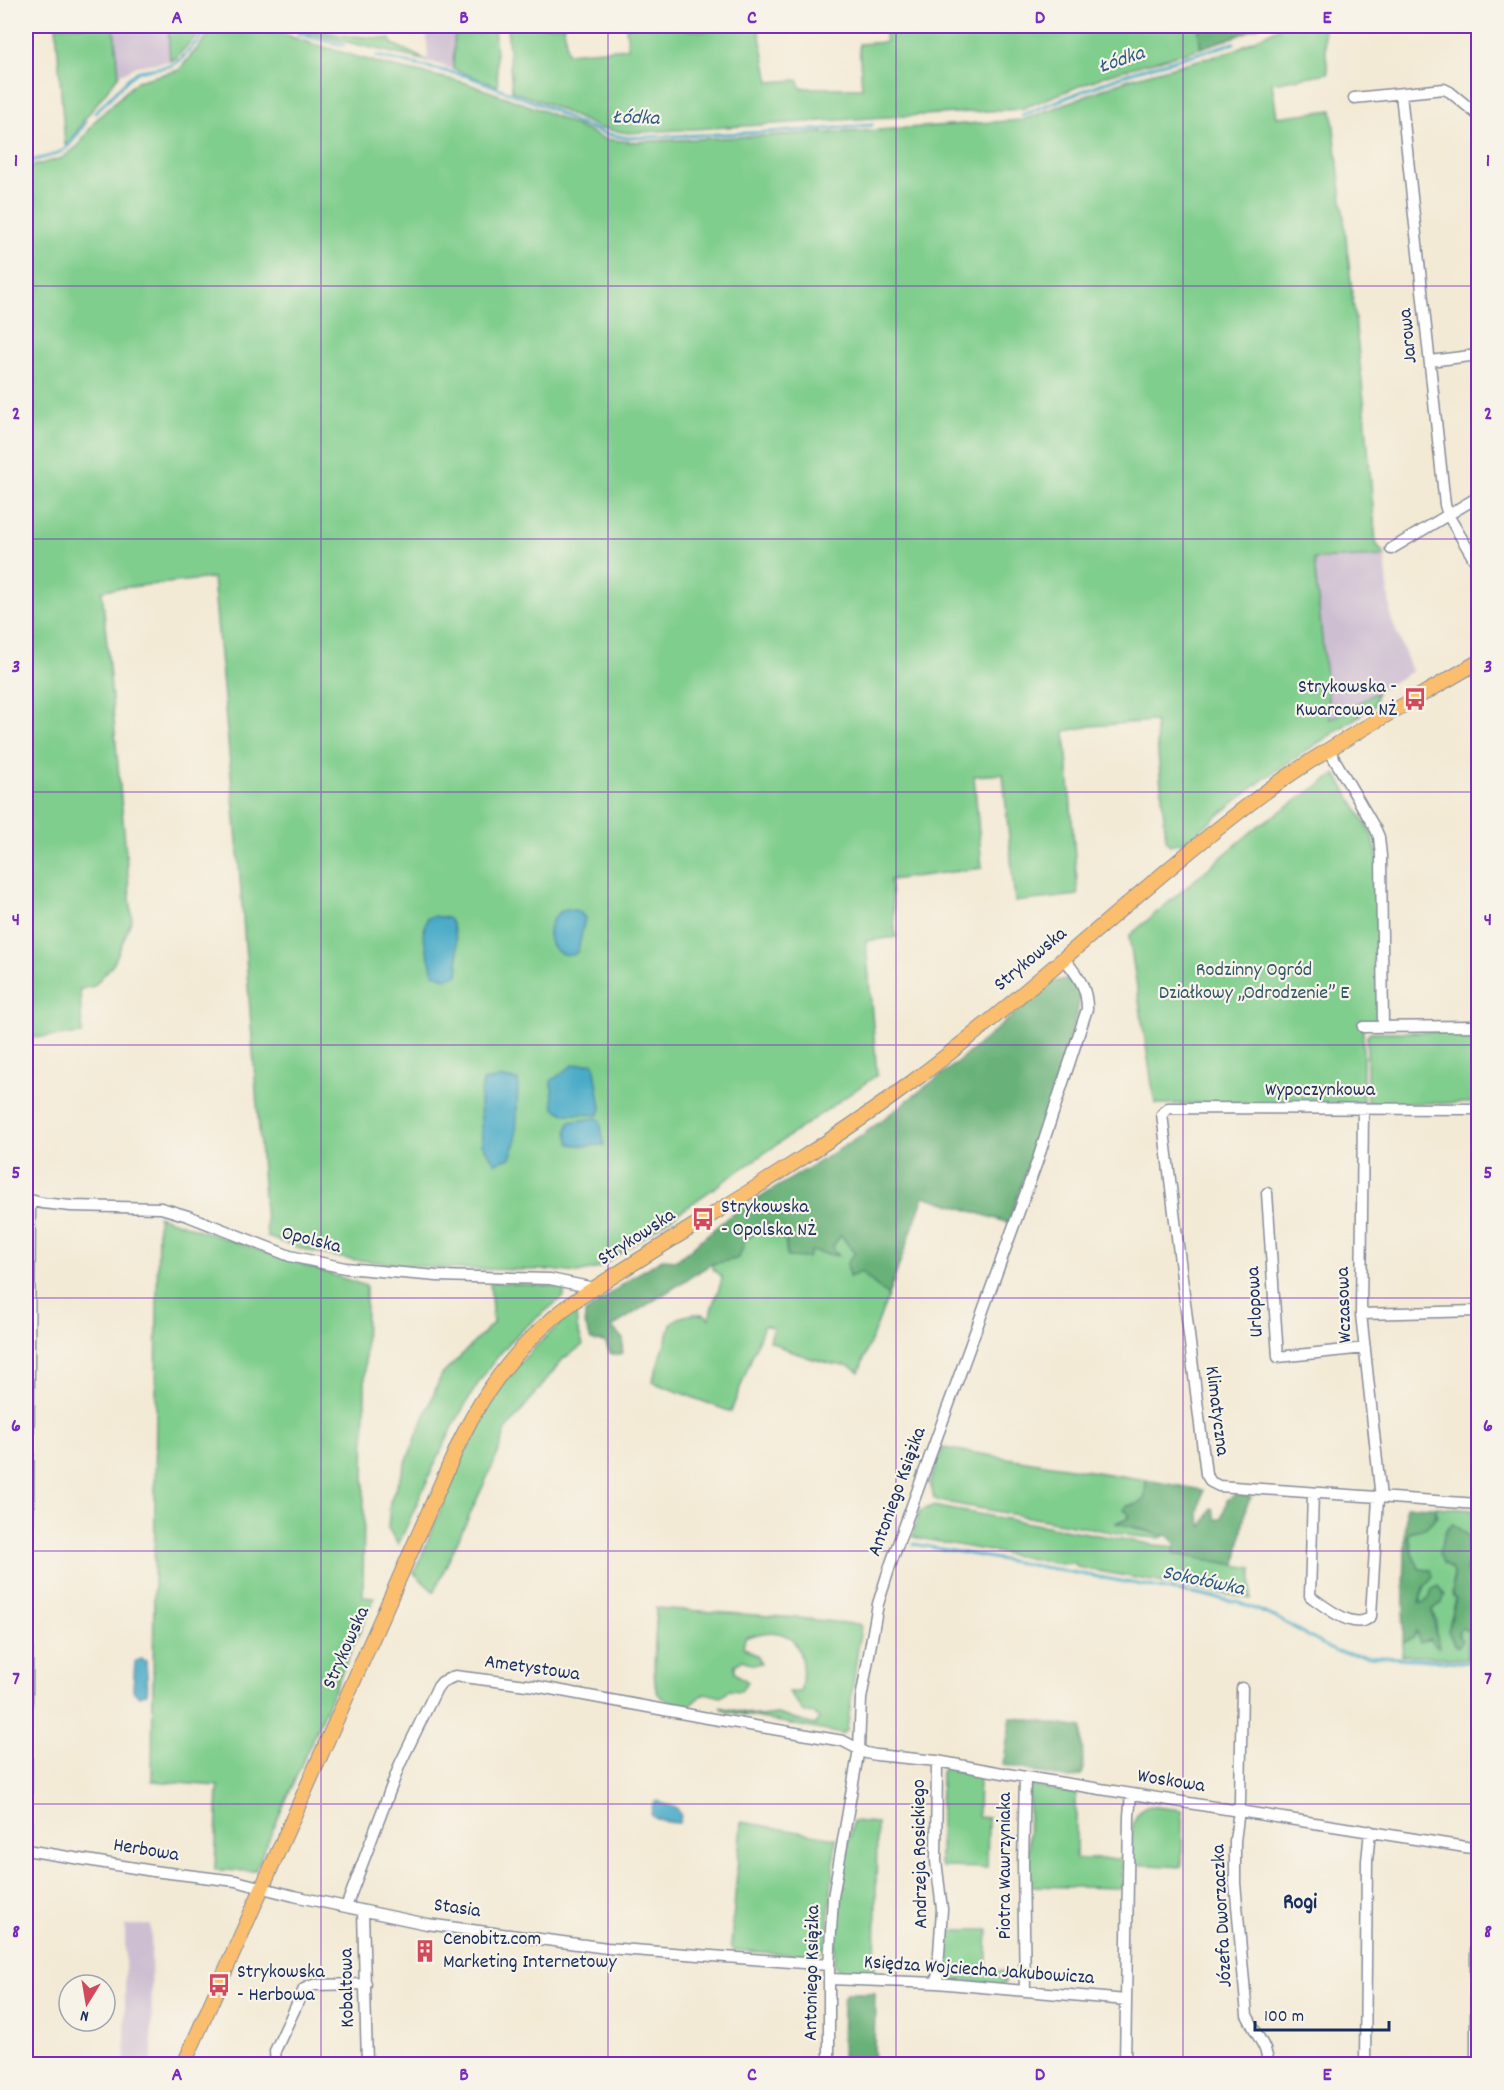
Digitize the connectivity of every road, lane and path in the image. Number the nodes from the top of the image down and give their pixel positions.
1 (1401, 94) junction
2 (1354, 98) dead end
3 (1479, 115) edge
4 (1479, 355) edge
5 (1430, 361) junction
6 (1479, 497) edge
7 (1448, 515) junction
8 (1391, 549) dead end
9 (1479, 566) edge
10 (1478, 663) edge
11 (1329, 750) junction
12 (1064, 958) junction
13 (1383, 1026) junction
14 (1479, 1026) edge
15 (1363, 1027) dead end
16 (1363, 1109) junction
17 (1479, 1109) edge
18 (1163, 1111) joint
19 (1267, 1194) dead end
20 (28, 1200) edge
21 (594, 1288) junction
22 (1479, 1311) edge
23 (1361, 1314) junction
24 (1365, 1348) junction
25 (1313, 1493) junction
26 (1379, 1498) junction
27 (1479, 1504) edge
28 (1242, 1688) dead end
29 (859, 1749) junction
30 (937, 1761) junction
31 (1025, 1778) junction
32 (1131, 1794) junction
33 (1239, 1812) junction
34 (1370, 1831) junction
35 (26, 1839) edge
36 (1478, 1848) edge
37 (26, 1850) edge
38 (1479, 1883) edge
39 (262, 1888) junction
40 (1479, 1904) edge
41 (346, 1907) junction
42 (363, 1911) junction
43 (829, 1965) junction
44 (830, 1980) junction
45 (938, 1983) junction
46 (366, 1984) junction
47 (1024, 1991) junction
48 (1126, 2000) junction
49 (1474, 2063) edge
50 (184, 2064) edge
51 (276, 2064) edge
52 (367, 2064) edge
53 (829, 2064) edge
54 (1125, 2064) edge
55 (1269, 2064) edge
56 (1365, 2064) edge

1 - 2 street
1 - 3 street
1 - 5 street, Jarowa
4 - 5 street
5 - 7 street, Jarowa
6 - 7 street
7 - 8 street
7 - 9 street, Jarowa
10 - 11 main road, Strykowska
11 - 12 main road, Strykowska
11 - 13 street
12 - 21 main road, Strykowska
12 - 29 street, Antoniego Książka
13 - 14 street
13 - 15 street
16 - 17 street, Wypoczynkowa
16 - 18 street, Wypoczynkowa
16 - 23 street, Wczasowa
18 - 25 street, Klimatyczna
19 - 24 street, Urlopowa
20 - 21 street, Opolska
20 - 35 street
21 - 39 main road, Strykowska
22 - 23 street
23 - 24 street, Wczasowa
24 - 26 street, Wczasowa
25 - 26 street, Klimatyczna
25 - 26 street, Wczasowa
26 - 27 street, Klimatyczna
28 - 33 street, Józefa Dworzaczka
29 - 30 street, Woskowa
29 - 41 street, Ametystowa
29 - 43 street, Antoniego Książka
30 - 31 street, Woskowa
30 - 45 street, Andrzeja Rosickiego
31 - 32 street, Woskowa
31 - 47 street, Piotra Wawrzyniaka
32 - 33 street, Woskowa
32 - 48 street
33 - 34 street, Woskowa
33 - 55 street, Józefa Dworzaczka
34 - 36 street, Woskowa
34 - 56 street
36 - 38 street
37 - 39 street, Herbowa
39 - 41 street, Stasia
39 - 50 main road, Strykowska
40 - 49 street
41 - 42 street, Stasia
42 - 43 street, Stasia
42 - 46 street, Kobaltowa
43 - 44 street, Antoniego Książka
44 - 45 street, Księdza Wojciecha Jakubowicza
44 - 53 street, Antoniego Książka
45 - 47 street, Księdza Wojciecha Jakubowicza
46 - 51 street
46 - 52 street, Kobaltowa
47 - 48 street, Księdza Wojciecha Jakubowicza
48 - 54 street

